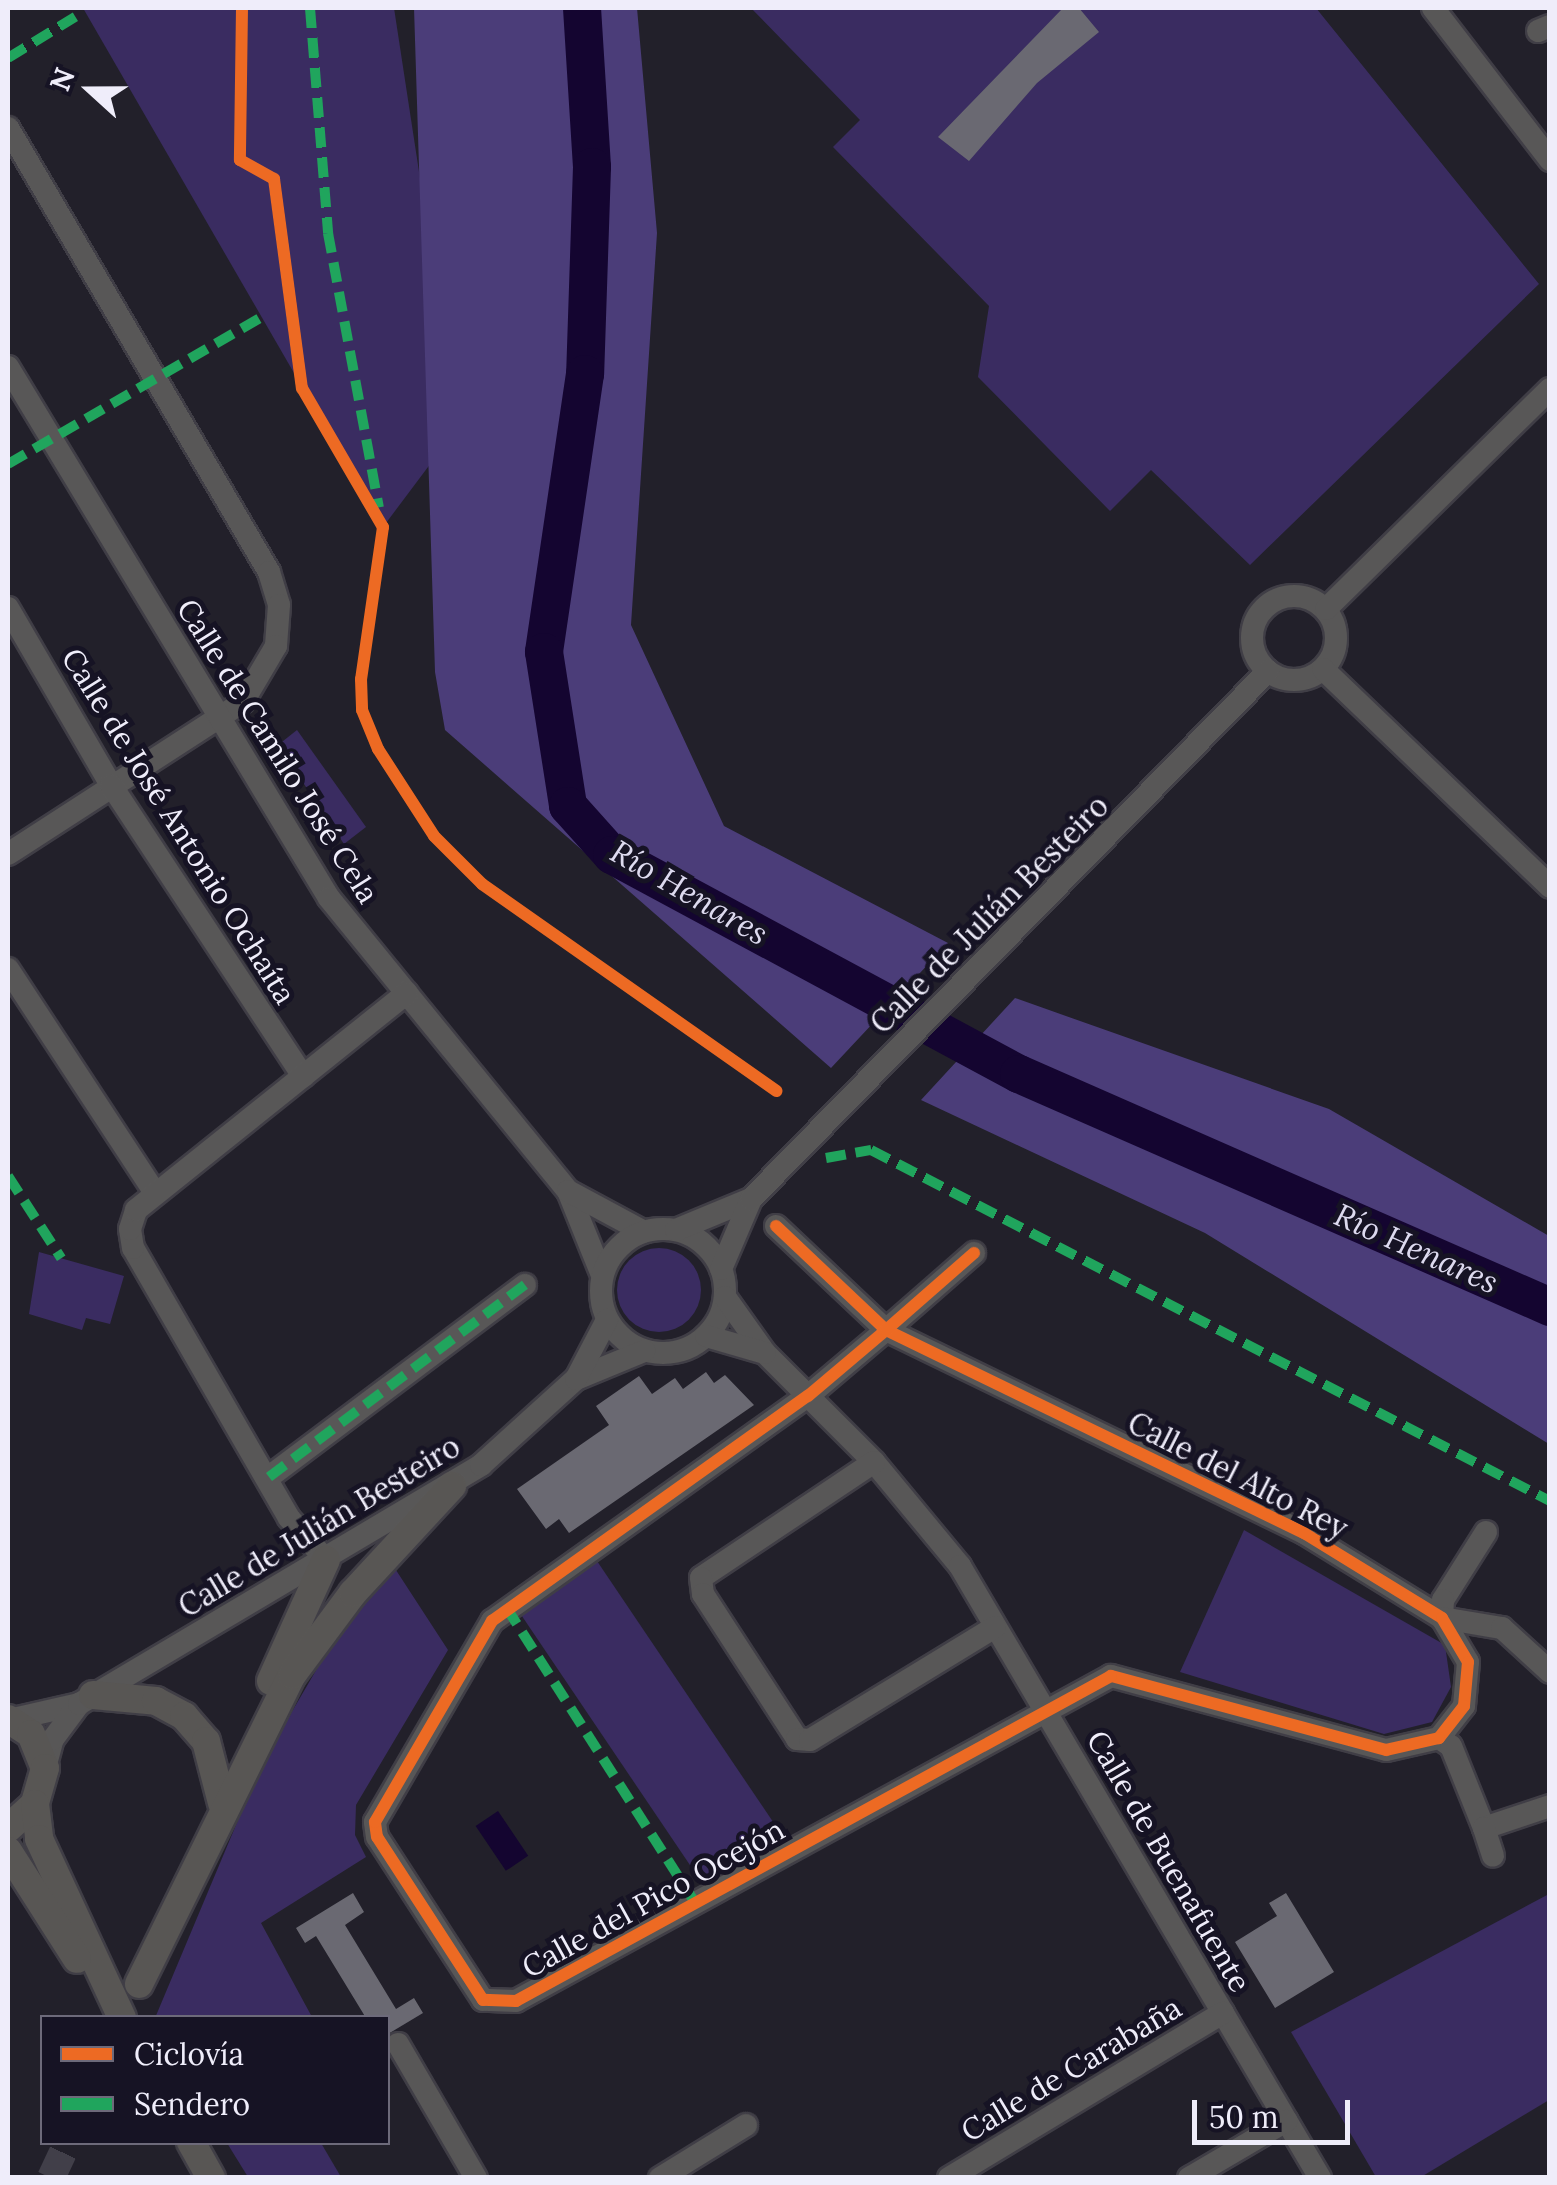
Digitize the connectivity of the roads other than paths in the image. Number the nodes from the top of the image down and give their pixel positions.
1 (1433, 8) edge
2 (8, 128) edge
3 (1546, 150) edge
4 (8, 367) edge
5 (1550, 389) edge
6 (8, 608) edge
7 (1326, 609) junction
8 (1323, 668) junction
9 (1268, 671) junction
10 (218, 721) junction
11 (111, 785) junction
12 (8, 854) edge
13 (1550, 887) edge
14 (8, 969) edge
15 (408, 993) junction
16 (303, 1076) junction
17 (568, 1191) junction
18 (155, 1193) junction
19 (751, 1199) junction
20 (776, 1226) dead end
21 (676, 1230) junction
22 (644, 1232) junction
23 (974, 1253) dead end
24 (720, 1268) junction
25 (602, 1274) junction
26 (525, 1285) dead end
27 (724, 1298) junction
28 (607, 1320) junction
29 (886, 1330) junction
30 (706, 1336) junction
31 (644, 1351) junction
32 (765, 1353) junction
33 (576, 1379) junction
34 (808, 1396) junction
35 (874, 1462) junction
36 (270, 1477) junction
37 (452, 1486) junction
38 (1486, 1532) dead end
39 (326, 1560) junction
40 (1442, 1618) junction
41 (996, 1627) junction
42 (1550, 1672) edge
43 (86, 1700) junction
44 (1046, 1711) junction
45 (8, 1720) edge
46 (1438, 1738) junction
47 (44, 1768) junction
48 (222, 1803) junction
49 (36, 1804) junction
50 (1550, 1806) edge
51 (8, 1828) edge
52 (1484, 1828) junction
53 (8, 1851) edge
54 (1494, 1856) dead end
55 (139, 1984) dead end
56 (1223, 2013) junction
57 (116, 2015) edge
58 (117, 2015) edge
59 (398, 2044) dead end
60 (1286, 2120) junction
61 (746, 2125) dead end
62 (193, 2145) edge
63 (212, 2178) edge
64 (476, 2178) edge
65 (660, 2178) edge
66 (950, 2178) edge
67 (1190, 2178) edge
68 (1320, 2178) edge

1 - 3 street
2 - 10 street
4 - 10 street, Calle de Camilo José Cela
5 - 7 street
6 - 11 street, Calle de José Antonio Ochaíta
7 - 8 street
7 - 9 street
8 - 9 street
8 - 13 street
9 - 19 street, Calle de Julián Besteiro
10 - 11 street
10 - 15 street, Calle de Camilo José Cela
11 - 12 street
11 - 16 street, Calle de José Antonio Ochaíta
14 - 18 street
15 - 16 street
15 - 17 street, Calle de Camilo José Cela
16 - 18 street
17 - 22 street, Calle de Camilo José Cela
17 - 25 street, Calle de Camilo José Cela
18 - 36 street
19 - 21 street, Calle de Julián Besteiro
19 - 24 street, Calle de Julián Besteiro
20 - 29 street, Calle del Alto Rey
21 - 22 street
21 - 24 street
22 - 25 street
23 - 29 street, Calle del Pico Ocejón
24 - 27 street
25 - 28 street
26 - 36 street
27 - 30 street
27 - 32 street, Calle de Buenafuente
28 - 31 street
28 - 33 street, Calle de Julián Besteiro
29 - 34 street, Calle del Pico Ocejón
29 - 40 street, Calle del Alto Rey
30 - 31 street
30 - 32 street, Calle de Buenafuente
31 - 33 street, Calle de Julián Besteiro
32 - 34 street, Calle de Buenafuente
33 - 37 street, Calle de Julián Besteiro
34 - 35 street, Calle de Buenafuente
34 - 44 street, Calle del Pico Ocejón
35 - 41 street, Calle de Buenafuente
35 - 41 street
36 - 39 street
37 - 39 street, Calle de Julián Besteiro
37 - 48 main road
38 - 40 street
39 - 43 street, Calle de Julián Besteiro
39 - 48 main road
40 - 42 street
40 - 46 street, Calle del Alto Rey
41 - 44 street, Calle de Buenafuente
43 - 45 street, Calle de Julián Besteiro
43 - 47 street, Calle de Julián Besteiro
43 - 48 main road
44 - 46 street
44 - 56 street, Calle de Buenafuente
45 - 47 main road
46 - 52 street
47 - 49 main road
48 - 55 main road
49 - 51 main road
49 - 58 main road
50 - 52 street
52 - 54 street
53 - 57 main road
56 - 60 street, Calle de Buenafuente
56 - 66 street, Calle de Carabaña
59 - 64 street
60 - 67 street
60 - 68 street, Calle de Buenafuente
61 - 65 street
62 - 63 main road

